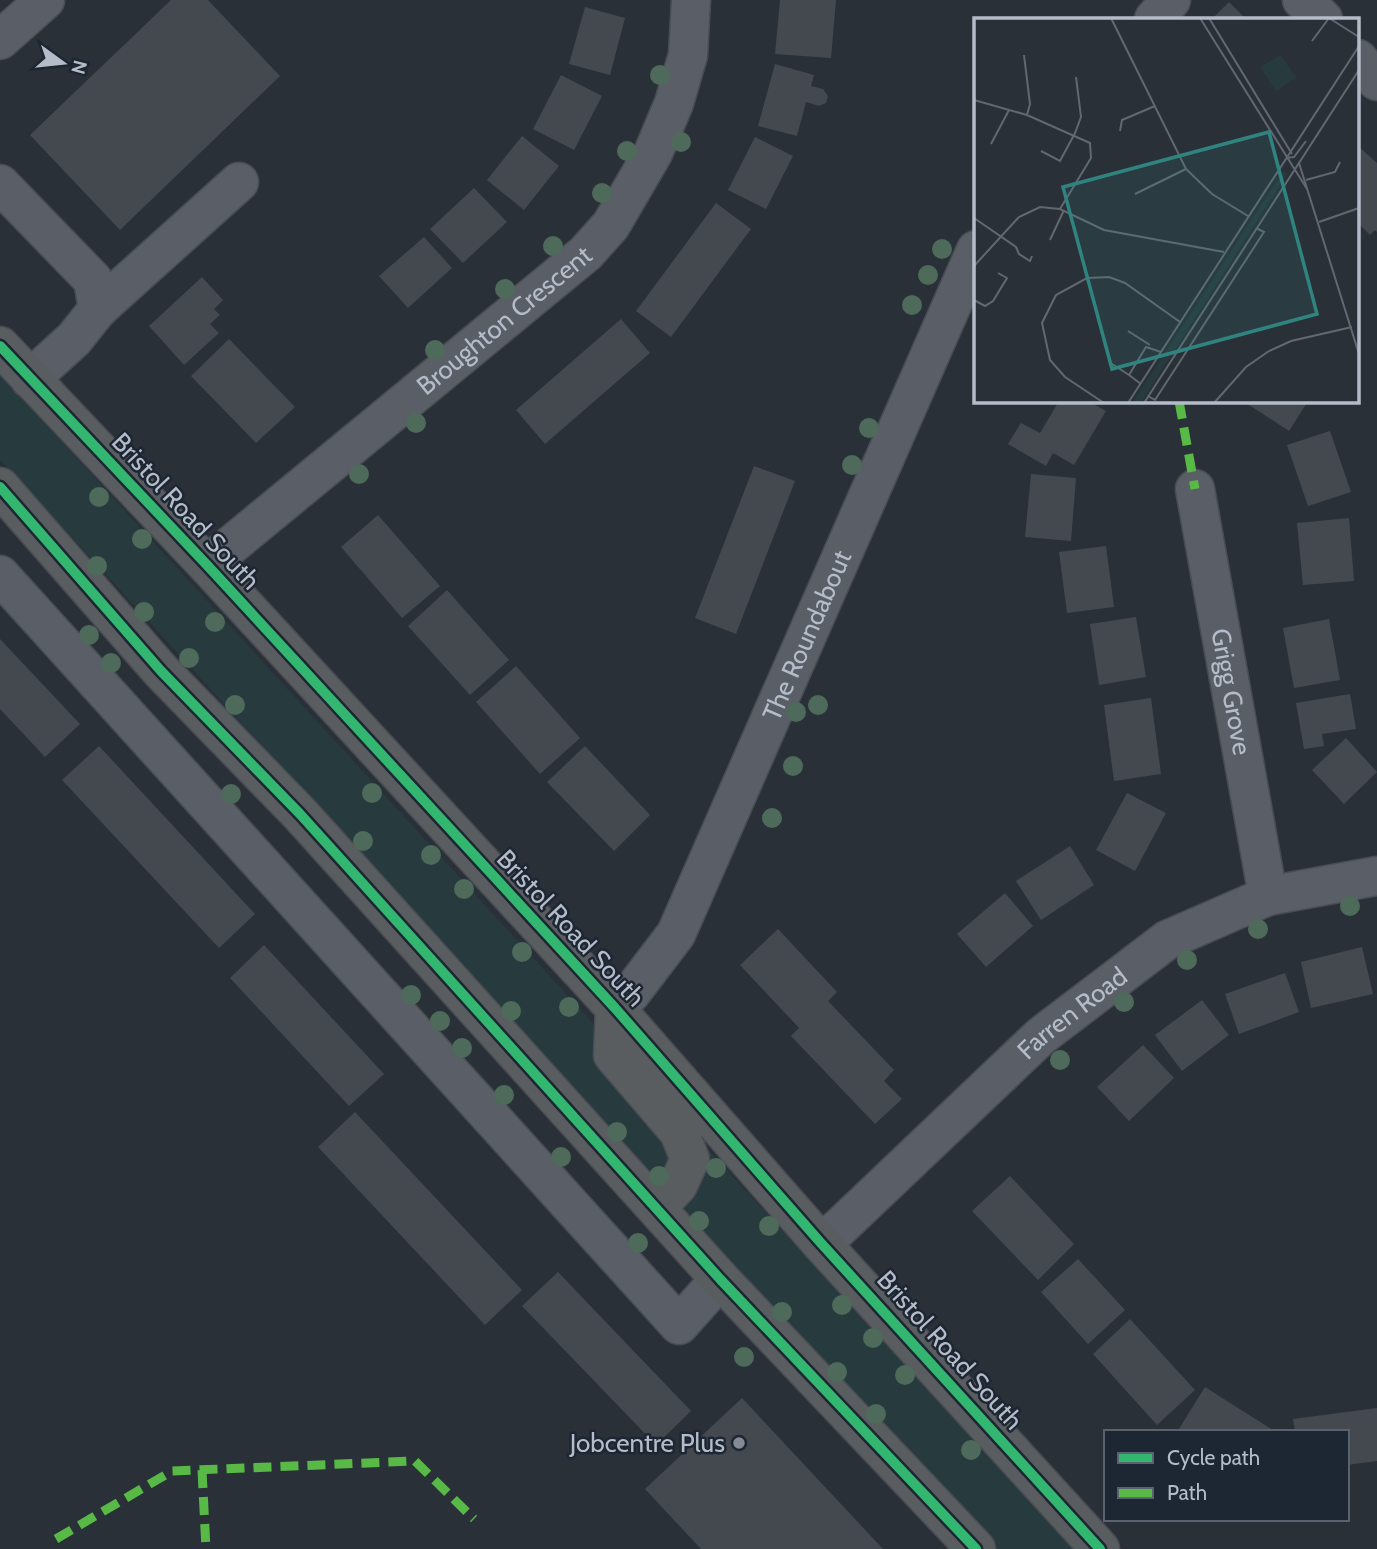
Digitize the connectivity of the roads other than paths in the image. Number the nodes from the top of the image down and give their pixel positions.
1 (45, 0) edge
2 (691, 0) edge
3 (1171, 0) edge
4 (1302, 0) edge
5 (1155, 18) edge
6 (1322, 18) edge
7 (0, 40) edge
8 (1360, 61) edge
9 (1377, 80) edge
10 (239, 182) dead end
11 (0, 184) edge
12 (974, 255) edge
13 (98, 309) junction
14 (0, 346) edge
15 (30, 379) junction
16 (0, 487) edge
17 (1195, 489) dead end
18 (207, 565) junction
19 (0, 575) edge
20 (1377, 876) edge
21 (1268, 896) junction
22 (615, 1008) junction
23 (656, 1208) junction
24 (820, 1242) junction
25 (720, 1279) junction
26 (976, 1549) edge
27 (1100, 1549) edge

1 - 7 street
2 - 18 street, Broughton Crescent
3 - 5 street
4 - 6 street
8 - 9 street
10 - 13 street
11 - 13 street
12 - 22 street, The Roundabout
13 - 15 street
14 - 15 highway, Bristol Road South
15 - 18 highway, Bristol Road South
16 - 23 highway
17 - 21 street, Grigg Grove
18 - 22 highway, Bristol Road South
19 - 25 street
20 - 21 street, Farren Road
21 - 24 street, Farren Road
22 - 23 highway
22 - 24 highway, Bristol Road South
23 - 25 highway
24 - 27 highway, Bristol Road South
25 - 26 highway

